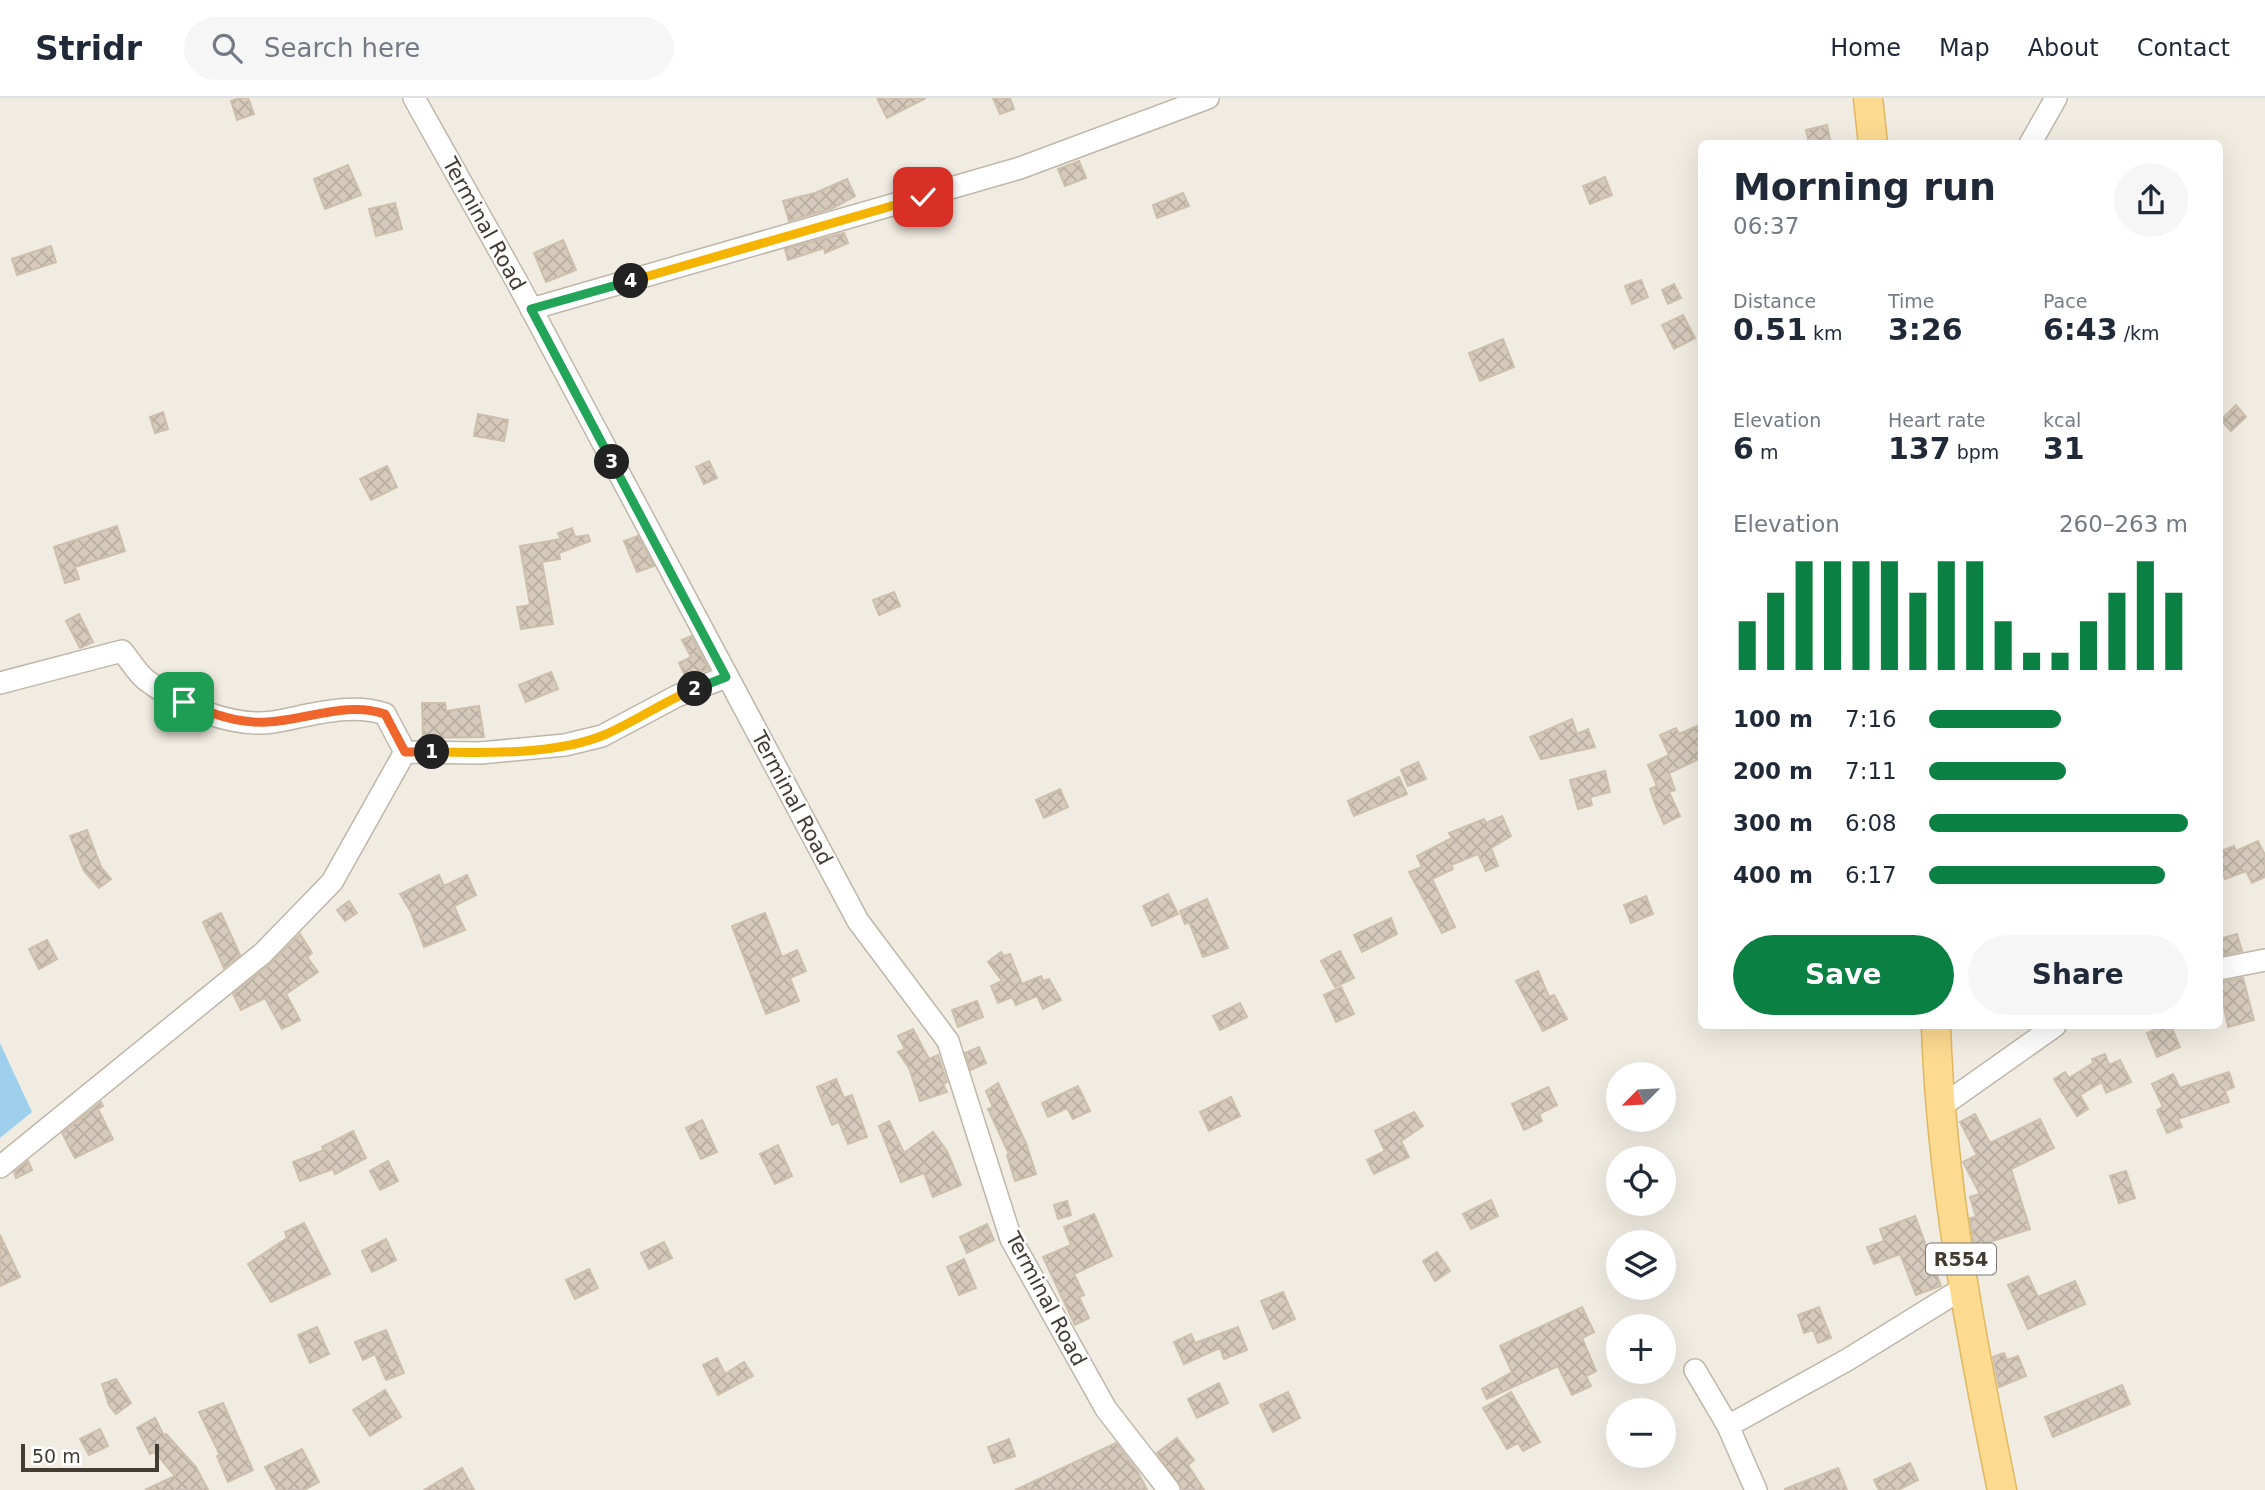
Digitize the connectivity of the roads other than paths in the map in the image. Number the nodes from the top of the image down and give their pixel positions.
1 (414, 98) edge
2 (1208, 98) edge
3 (1868, 98) edge
4 (2056, 98) edge
5 (1873, 140) edge
6 (2032, 140) edge
7 (531, 309) junction
8 (726, 677) junction
9 (0, 683) edge
10 (405, 752) junction
11 (2265, 960) edge
12 (2223, 968) edge
13 (1936, 1029) edge
14 (2051, 1029) edge
15 (1939, 1108) junction
16 (0, 1167) edge
17 (1965, 1287) junction
18 (1695, 1370) dead end
19 (1728, 1426) junction
20 (1169, 1490) edge
21 (1756, 1490) edge
22 (2001, 1490) edge

1 - 7 street, Terminal Road
2 - 7 street
3 - 5 main road
4 - 6 street
7 - 8 street, Terminal Road
8 - 10 street
8 - 20 street, Terminal Road
9 - 10 street
10 - 16 street
11 - 12 street
13 - 15 main road, R554
14 - 15 street
15 - 17 main road, R554
17 - 19 street
17 - 22 main road, R554
18 - 19 street
19 - 21 street

